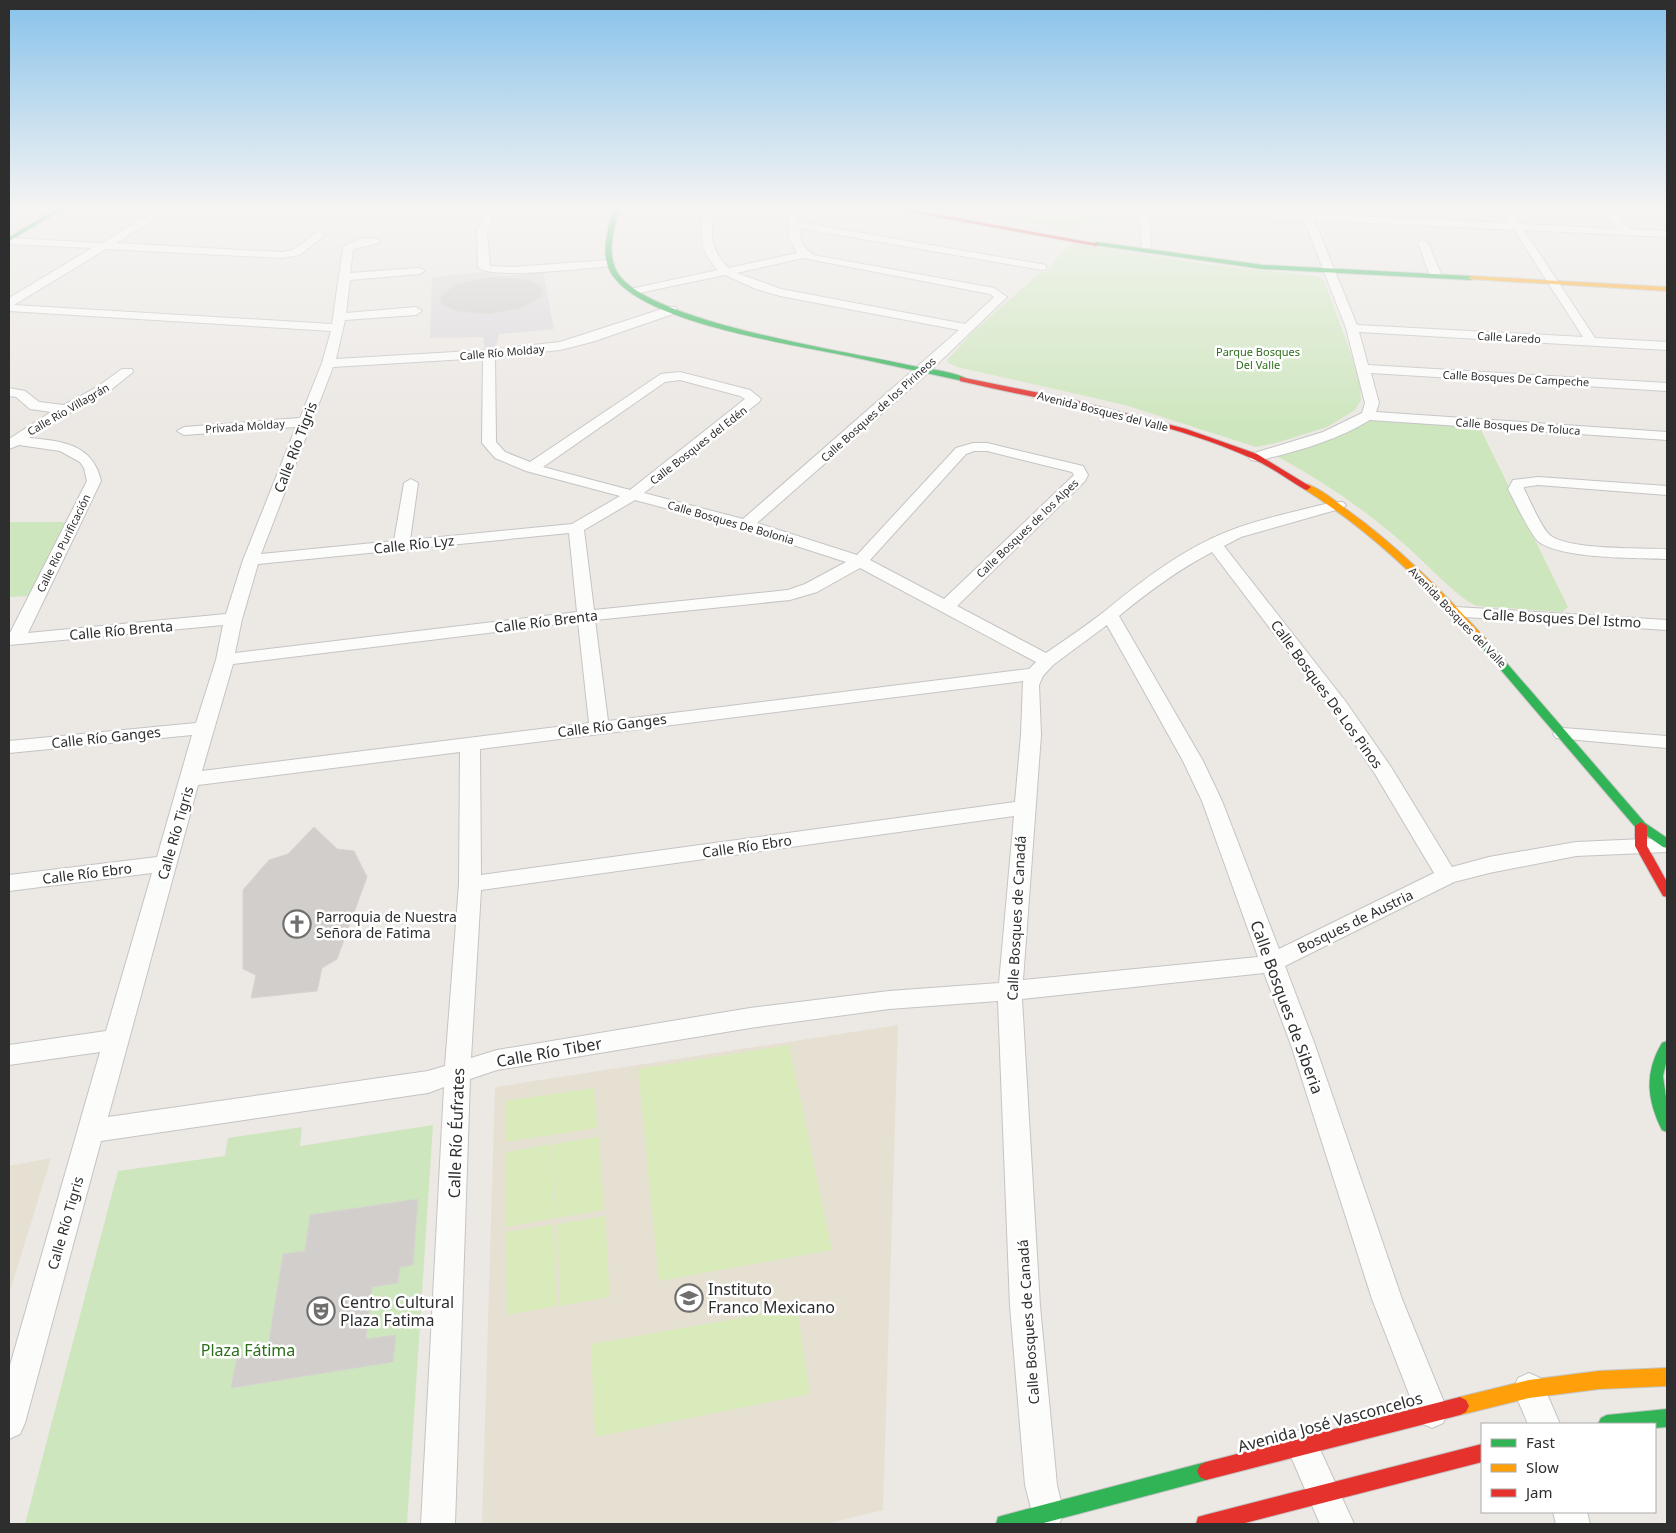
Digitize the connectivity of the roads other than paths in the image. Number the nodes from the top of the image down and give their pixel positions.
1 (1553, 281) edge
2 (45, 282) edge
3 (342, 282) edge
4 (622, 282) edge
5 (682, 282) edge
6 (748, 282) edge
7 (941, 282) edge
8 (1335, 282) edge
9 (1563, 282) edge
10 (1667, 287) edge
11 (634, 292) junction
12 (9, 303) edge
13 (9, 308) edge
14 (23, 309) junction
15 (672, 310) junction
16 (416, 311) dead end
17 (9, 318) edge
18 (338, 322) junction
19 (967, 328) junction
20 (1352, 328) junction
21 (1591, 341) junction
22 (1667, 346) edge
23 (489, 354) junction
24 (328, 363) junction
25 (1364, 369) junction
26 (923, 370) junction
27 (127, 372) dead end
28 (1667, 387) edge
29 (9, 392) edge
30 (66, 409) junction
31 (1368, 416) junction
32 (305, 422) junction
33 (184, 431) dead end
34 (1667, 436) edge
35 (12, 443) edge
36 (1256, 458) junction
37 (531, 468) junction
38 (411, 483) dead end
39 (1667, 490) edge
40 (633, 495) junction
41 (1338, 505) junction
42 (746, 525) junction
43 (576, 528) junction
44 (1214, 544) junction
45 (401, 546) junction
46 (1667, 554) edge
47 (251, 560) junction
48 (860, 561) junction
49 (946, 607) junction
50 (1456, 612) junction
51 (1110, 615) junction
52 (586, 616) junction
53 (233, 619) junction
54 (1667, 625) edge
55 (12, 640) edge
56 (225, 660) junction
57 (1041, 668) junction
58 (599, 726) junction
59 (204, 728) junction
60 (1563, 734) junction
61 (1667, 742) edge
62 (470, 743) junction
63 (9, 747) edge
64 (190, 779) junction
65 (1024, 808) junction
66 (1641, 836) junction
67 (1667, 845) edge
68 (166, 864) junction
69 (1447, 876) junction
70 (9, 883) edge
71 (470, 884) junction
72 (1667, 893) edge
73 (1270, 962) junction
74 (1010, 991) junction
75 (117, 1040) junction
76 (1667, 1047) edge
77 (9, 1055) edge
78 (458, 1071) junction
79 (1667, 1126) edge
80 (92, 1131) junction
81 (1667, 1377) edge
82 (1529, 1389) junction
83 (1432, 1412) junction
84 (1667, 1418) edge
85 (9, 1422) edge
86 (1544, 1423) edge
87 (1618, 1423) edge
88 (1302, 1445) junction
89 (1481, 1453) edge
90 (1325, 1494) junction
91 (1047, 1514) junction
92 (438, 1524) edge
93 (1004, 1524) edge
94 (1206, 1524) edge
95 (1337, 1524) edge

1 - 21 street
2 - 12 street
3 - 18 street, Calle Río Tigris
4 - 11 main road, Avenida Bosques del Valle
5 - 11 street
6 - 19 street
7 - 19 street, Calle Bosques de los Pirineos
8 - 20 street
9 - 10 main road
11 - 15 main road, Avenida Bosques del Valle
13 - 14 street
14 - 17 street
14 - 18 street
15 - 23 street, Calle Río Molday
15 - 26 main road, Avenida Bosques del Valle
16 - 18 street
18 - 24 street, Calle Río Tigris
19 - 26 street, Calle Bosques de los Pirineos
20 - 21 street, Calle Laredo
20 - 25 street
21 - 22 street, Calle Laredo
23 - 24 street, Calle Río Molday
23 - 37 street, Calle Bosques De Bolonia
24 - 32 street, Calle Río Tigris
25 - 28 street, Calle Bosques De Campeche
25 - 31 street
26 - 36 main road, Avenida Bosques del Valle
26 - 42 street, Calle Bosques de los Pirineos
27 - 30 street, Calle Río Villagrán
29 - 30 street
30 - 35 street, Calle Río Villagrán
31 - 34 street, Calle Bosques De Toluca
31 - 36 street
32 - 33 street, Privada Molday
32 - 47 street, Calle Río Tigris
35 - 55 street, Calle Río Purificación
36 - 41 main road, Avenida Bosques del Valle
37 - 40 street, Calle Bosques De Bolonia
37 - 40 street, Calle Bosques del Edén
38 - 45 street
39 - 46 street
40 - 42 street, Calle Bosques De Bolonia
40 - 43 street, Calle Bosques del Edén
41 - 44 street
41 - 50 main road, Avenida Bosques del Valle
42 - 48 street, Calle Bosques De Bolonia
43 - 45 street, Calle Río Lyz
43 - 52 street
44 - 51 street
44 - 69 street, Calle Bosques De Los Pinos
45 - 47 street, Calle Río Lyz
47 - 53 street, Calle Río Tigris
48 - 49 street, Calle Bosques De Bolonia
48 - 49 street, Calle Bosques de los Alpes
48 - 52 street, Calle Río Brenta
49 - 57 street, Calle Bosques De Bolonia
50 - 54 street, Calle Bosques Del Istmo
50 - 60 main road, Avenida Bosques del Valle
51 - 57 street
51 - 73 street, Calle Bosques de Siberia
52 - 56 street, Calle Río Brenta
52 - 58 street
53 - 55 street, Calle Río Brenta
53 - 56 street, Calle Río Tigris
56 - 59 street, Calle Río Tigris
57 - 58 street, Calle Río Ganges
57 - 65 street, Calle Bosques de Canadá
58 - 62 street, Calle Río Ganges
59 - 63 street, Calle Río Ganges
59 - 64 street, Calle Río Tigris
60 - 61 street
60 - 66 main road, Avenida Bosques del Valle
62 - 64 street, Calle Río Ganges
62 - 71 street, Calle Río Éufrates
64 - 68 street, Calle Río Tigris
65 - 71 street, Calle Río Ebro
65 - 74 street, Calle Bosques de Canadá
66 - 67 street, Bosques de Austria
66 - 69 street, Bosques de Austria
66 - 72 main road, Avenida Bosques del Valle
68 - 70 street, Calle Río Ebro
68 - 75 street, Calle Río Tigris
69 - 73 street, Bosques de Austria
71 - 78 street, Calle Río Éufrates
73 - 74 street, Bosques de Austria
73 - 83 street, Calle Bosques de Siberia
74 - 78 street, Calle Río Tiber
74 - 91 street, Calle Bosques de Canadá
75 - 77 street
75 - 80 street, Calle Río Tigris
76 - 79 main road
78 - 80 street, Calle Río Tiber
78 - 92 street, Calle Río Éufrates
80 - 85 street, Calle Río Tigris
81 - 82 main road, Avenida José Vasconcelos
82 - 83 main road, Avenida José Vasconcelos
82 - 86 street
83 - 88 main road, Avenida José Vasconcelos
84 - 87 main road
88 - 90 street
88 - 91 main road, Avenida José Vasconcelos
89 - 90 main road
90 - 94 main road
90 - 95 street
91 - 93 main road, Avenida José Vasconcelos

